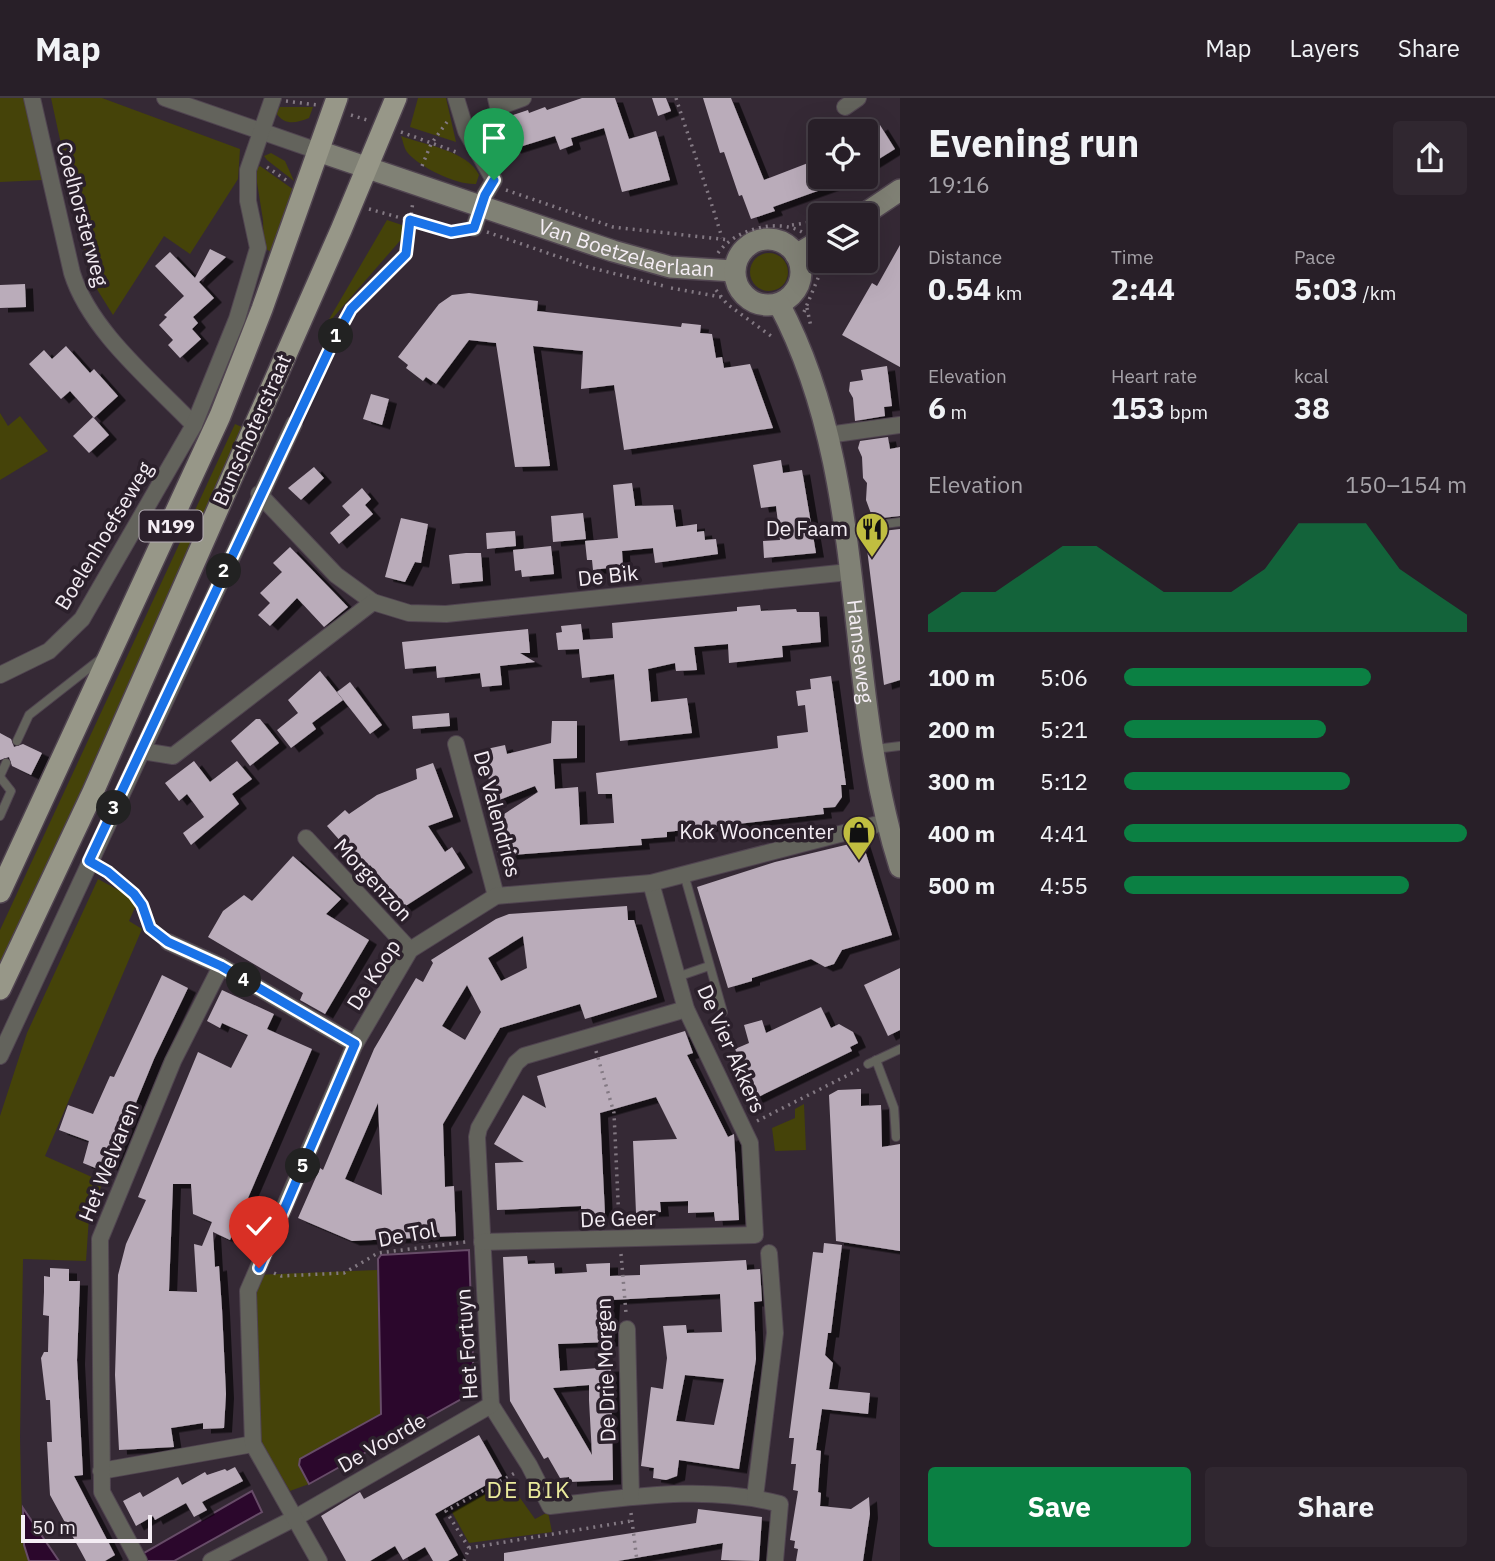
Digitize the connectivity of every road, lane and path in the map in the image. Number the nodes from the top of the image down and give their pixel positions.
1 (32, 98) edge
2 (165, 98) edge
3 (272, 98) edge
4 (337, 98) edge
5 (396, 98) edge
6 (496, 98) edge
7 (523, 98) edge
8 (676, 98) edge
9 (456, 101) edge
10 (261, 130) junction
11 (318, 151) junction
12 (253, 156) junction
13 (368, 167) junction
14 (494, 180) junction
15 (416, 184) junction
16 (306, 189) junction
17 (900, 190) edge
18 (352, 204) junction
19 (878, 205) edge
20 (481, 206) junction
21 (410, 220) junction
22 (808, 223) edge
23 (789, 225) dead end
24 (474, 228) joint
25 (722, 237) junction
26 (730, 241) dead end
27 (808, 248) edge
28 (796, 255) junction
29 (734, 271) junction
30 (721, 297) dead end
31 (779, 304) junction
32 (761, 327) dead end
33 (293, 424) joint
34 (194, 425) junction
35 (900, 425) edge
36 (828, 435) junction
37 (259, 495) junction
38 (900, 522) edge
39 (845, 530) junction
40 (849, 572) junction
41 (373, 602) junction
42 (114, 650) junction
43 (0, 675) edge
44 (16, 741) dead end
45 (456, 744) dead end
46 (900, 746) edge
47 (872, 749) junction
48 (142, 751) junction
49 (6, 764) dead end
50 (0, 777) edge
51 (0, 816) edge
52 (886, 822) junction
53 (306, 838) dead end
54 (89, 861) junction
55 (900, 867) edge
56 (684, 874) junction
57 (651, 883) junction
58 (0, 892) edge
59 (496, 895) junction
60 (168, 942) joint
61 (410, 950) junction
62 (221, 966) junction
63 (709, 966) junction
64 (677, 977) junction
65 (0, 989) edge
66 (686, 1009) junction
67 (723, 1012) dead end
68 (592, 1038) junction
69 (355, 1044) junction
70 (900, 1049) edge
71 (0, 1056) edge
72 (872, 1062) junction
73 (743, 1128) junction
74 (896, 1137) dead end
75 (755, 1235) joint
76 (620, 1241) junction
77 (482, 1242) junction
78 (769, 1253) dead end
79 (259, 1268) junction
80 (627, 1329) joint
81 (491, 1405) junction
82 (253, 1444) junction
83 (529, 1465) junction
84 (101, 1471) junction
85 (631, 1497) junction
86 (755, 1497) junction
87 (295, 1518) junction
88 (631, 1521) junction
89 (469, 1548) junction
90 (136, 1556) edge
91 (211, 1561) edge
92 (318, 1561) edge
93 (464, 1561) edge
94 (637, 1561) edge
95 (775, 1561) edge

1 - 34 street, Coelhorsterweg
2 - 10 street
3 - 10 street
4 - 11 main road, Bunschoterstraat / N199
5 - 13 main road, Bunschoterstraat / N199
6 - 7 street
8 - 25 path
9 - 14 street
9 - 15 path
10 - 11 street
10 - 12 street
11 - 13 street, Van Boetzelaerlaan
11 - 16 main road, Bunschoterstraat / N199
12 - 16 path
12 - 34 street
13 - 15 street, Van Boetzelaerlaan
13 - 18 main road, Bunschoterstraat / N199
14 - 20 street
14 - 25 path, Van Boetzelaerlaan
15 - 20 street, Van Boetzelaerlaan
15 - 21 path
16 - 42 main road, Bunschoterstraat / N199
17 - 19 street
18 - 21 path
18 - 65 main road, Bunschoterstraat / N199
20 - 24 street
20 - 29 street, Van Boetzelaerlaan
21 - 24 path
21 - 33 path
22 - 23 path
25 - 26 path, Van Boetzelaerlaan
27 - 28 street
28 - 29 street
28 - 31 street
29 - 31 street
30 - 32 path
31 - 36 street, Hamseweg
33 - 37 street
34 - 43 street, Boelenhoefseweg
35 - 36 street
36 - 39 street, Hamseweg
37 - 41 street, De Bik
37 - 48 street
38 - 39 lane
39 - 40 street, Hamseweg
40 - 41 street, De Bik
40 - 47 street, Hamseweg
41 - 48 street
42 - 44 lane
42 - 58 main road, Bunschoterstraat / N199
45 - 59 street, De Valendries
46 - 47 lane
47 - 52 street, Hamseweg
48 - 54 street
49 - 50 lane
50 - 51 lane
52 - 55 street, Hamseweg
52 - 56 street, De Koop
53 - 61 street, Morgenzon
54 - 60 path
54 - 71 street
56 - 57 street, De Koop
56 - 63 lane
57 - 59 street, De Koop
57 - 64 street, De Vier Akkers
59 - 61 street, De Koop
60 - 62 street
61 - 69 street, De Koop
62 - 69 street
62 - 84 street, Het Welvaren
63 - 64 lane
63 - 67 lane
64 - 66 street, De Vier Akkers
66 - 68 street, Het Fortuyn
66 - 73 street, De Vier Akkers
68 - 76 path, De Drie Morgen
68 - 77 street, Het Fortuyn
69 - 79 street, De Koop
70 - 72 lane
72 - 73 path
72 - 74 lane
73 - 75 street, De Vier Akkers
75 - 76 street, De Geer
76 - 77 street, De Geer
76 - 80 path, De Drie Morgen
77 - 79 path, De Tol
77 - 81 street, Het Fortuyn
78 - 86 street
79 - 82 street, De Koop
80 - 85 street, De Drie Morgen
81 - 83 street, Het Fortuyn
81 - 87 street, De Voorde
82 - 84 street
82 - 87 street, De Koop
83 - 85 street, Het Fortuyn
83 - 89 path
84 - 90 street, Het Welvaren
85 - 86 street, Het Fortuyn
85 - 88 path
86 - 95 street, Het Fortuyn
87 - 91 street
87 - 92 street, De Koop
88 - 89 path
88 - 94 path
89 - 93 path

